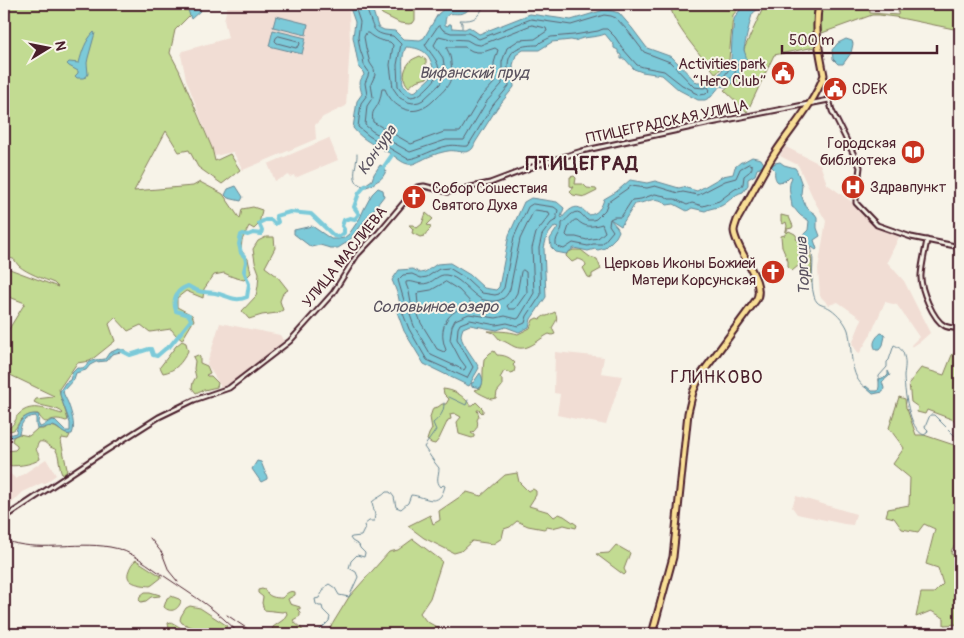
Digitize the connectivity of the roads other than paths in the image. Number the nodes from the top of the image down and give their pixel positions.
1 (819, 4) edge
2 (824, 74) junction
3 (829, 100) junction
4 (809, 105) junction
5 (417, 187) joint
6 (927, 240) junction
7 (960, 247) edge
8 (960, 329) edge
9 (4, 518) edge
10 (652, 634) edge

1 - 2 main road
2 - 3 street
2 - 4 main road
3 - 4 street, ПТИЦЕГРАДСКАЯ УЛИЦА
3 - 6 street
4 - 5 street, ПТИЦЕГРАДСКАЯ УЛИЦА
4 - 10 main road
5 - 9 street, УЛИЦА МАСЛИЕВА
6 - 7 street
6 - 8 street

